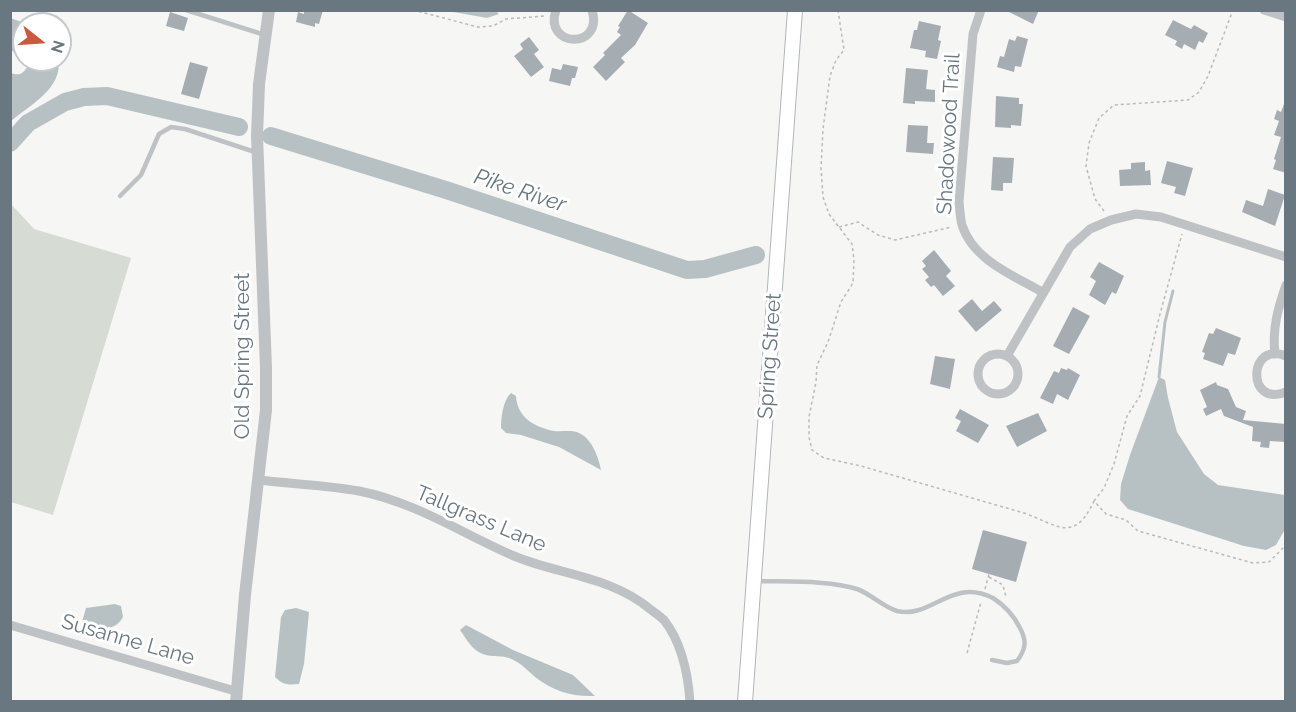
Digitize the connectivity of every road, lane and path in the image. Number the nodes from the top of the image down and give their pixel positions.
1 (186, 10) edge
2 (269, 10) edge
3 (413, 10) edge
4 (592, 10) edge
5 (795, 10) edge
6 (838, 10) edge
7 (981, 10) edge
8 (1233, 10) edge
9 (1264, 10) edge
10 (555, 13) edge
11 (1286, 17) edge
12 (265, 35) junction
13 (258, 153) junction
14 (120, 196) dead end
15 (1111, 220) junction
16 (962, 225) junction
17 (1185, 225) junction
18 (839, 227) junction
19 (1286, 257) edge
20 (1286, 285) edge
21 (1042, 292) junction
22 (1275, 354) junction
23 (1007, 356) junction
24 (1286, 356) edge
25 (1286, 392) edge
26 (259, 480) junction
27 (1094, 501) junction
28 (1286, 545) edge
29 (754, 580) junction
30 (984, 594) junction
31 (1001, 604) junction
32 (10, 625) edge
33 (967, 653) dead end
34 (992, 660) dead end
35 (236, 696) edge
36 (690, 702) edge
37 (745, 702) edge

1 - 12 lane
2 - 12 street, Old Spring Street
3 - 10 path
4 - 10 street
5 - 29 main road, Spring Street
6 - 18 path
7 - 16 street, Shadowood Trail
8 - 15 path
9 - 11 street
12 - 13 street, Old Spring Street
13 - 14 lane
13 - 26 street, Old Spring Street
15 - 17 street
15 - 21 street
16 - 18 path
16 - 21 street, Shadowood Trail
17 - 19 street
17 - 27 path
18 - 27 path
20 - 22 street
21 - 23 street
22 - 24 street
22 - 25 street
23 - 23 street
26 - 35 street, Old Spring Street
26 - 36 street, Tallgrass Lane
27 - 28 path
29 - 30 lane
29 - 37 main road, Spring Street
30 - 31 lane
30 - 31 path
30 - 33 path
31 - 34 lane
32 - 35 street, Susanne Lane

